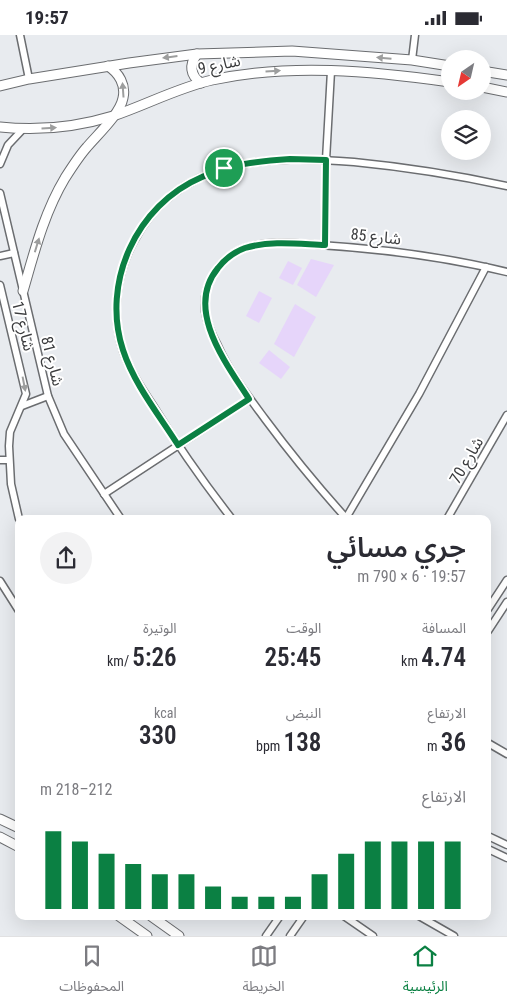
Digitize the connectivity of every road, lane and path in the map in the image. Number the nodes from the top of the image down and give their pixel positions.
1 (20, 35) edge
2 (415, 35) edge
3 (197, 54) junction
4 (412, 61) junction
5 (441, 65) edge
6 (108, 66) junction
7 (331, 71) junction
8 (491, 72) edge
9 (507, 75) edge
10 (29, 79) junction
11 (441, 81) edge
12 (201, 83) junction
13 (0, 86) edge
14 (491, 89) edge
15 (507, 92) edge
16 (113, 116) junction
17 (0, 127) edge
18 (24, 128) junction
19 (326, 160) junction
20 (0, 164) edge
21 (507, 186) edge
22 (0, 193) edge
23 (325, 245) junction
24 (14, 253) junction
25 (0, 256) edge
26 (486, 267) junction
27 (507, 272) edge
28 (0, 285) edge
29 (22, 291) junction
30 (48, 396) junction
31 (249, 399) junction
32 (20, 407) junction
33 (507, 415) edge
34 (178, 445) junction
35 (0, 460) edge
36 (8, 460) junction
37 (104, 494) junction
38 (18, 515) edge
39 (118, 515) edge
40 (229, 515) edge
41 (343, 515) edge
42 (348, 515) edge
43 (449, 515) edge
44 (507, 580) edge
45 (0, 581) edge
46 (507, 602) edge
47 (491, 604) edge
48 (15, 605) edge
49 (491, 626) edge
50 (491, 745) edge
51 (507, 753) edge
52 (0, 819) edge
53 (15, 826) edge
54 (0, 837) edge
55 (491, 837) edge
56 (15, 845) edge
57 (507, 845) edge
58 (491, 850) edge
59 (507, 858) edge
60 (125, 920) edge
61 (156, 920) edge
62 (277, 920) edge
63 (301, 920) edge
64 (350, 920) edge
65 (426, 920) edge
66 (147, 936) edge
67 (179, 936) edge
68 (266, 936) edge
69 (290, 936) edge
70 (374, 936) edge
71 (454, 936) edge

1 - 10 street
2 - 4 street
4 -> 3 main road, شارع 9
3 -> 6 main road, شارع 9
3 - 12 main road
4 - 5 main road, شارع 9
6 - 10 main road, شارع 9
16 -> 6 main road
7 - 11 main road, شارع 9
12 -> 7 main road, شارع 9
7 - 19 street
8 - 9 main road
10 - 13 main road, شارع 9
12 - 16 main road, شارع 9
14 - 15 main road
18 -> 16 main road, شارع 9
29 -> 16 main road
17 - 18 main road, شارع 9
18 - 20 street
19 - 21 street
19 - 23 street
19 - 34 street
22 - 24 street, شارع 81
23 - 26 street, شارع 85
23 - 31 street, شارع 85
24 - 25 street
24 - 29 street, شارع 81
26 - 27 street, شارع 85
26 - 42 street
28 -> 32 street, شارع 17
29 - 30 street, شارع 81
30 - 32 street
30 - 37 street, شارع 81
31 - 34 street
31 - 41 street, شارع 85
32 - 36 street, شارع 17
33 - 43 street, شارع 70
34 - 37 street
34 - 40 street
35 - 36 street
36 - 38 street, شارع 17
37 - 39 street, شارع 81
44 - 47 street
45 - 48 street
46 - 49 street
50 - 51 street
52 - 53 main road
54 - 56 main road
55 - 57 street
58 - 59 street
60 - 66 main road
61 - 67 main road
62 - 68 street
63 - 69 street
64 - 70 street
65 - 71 street

